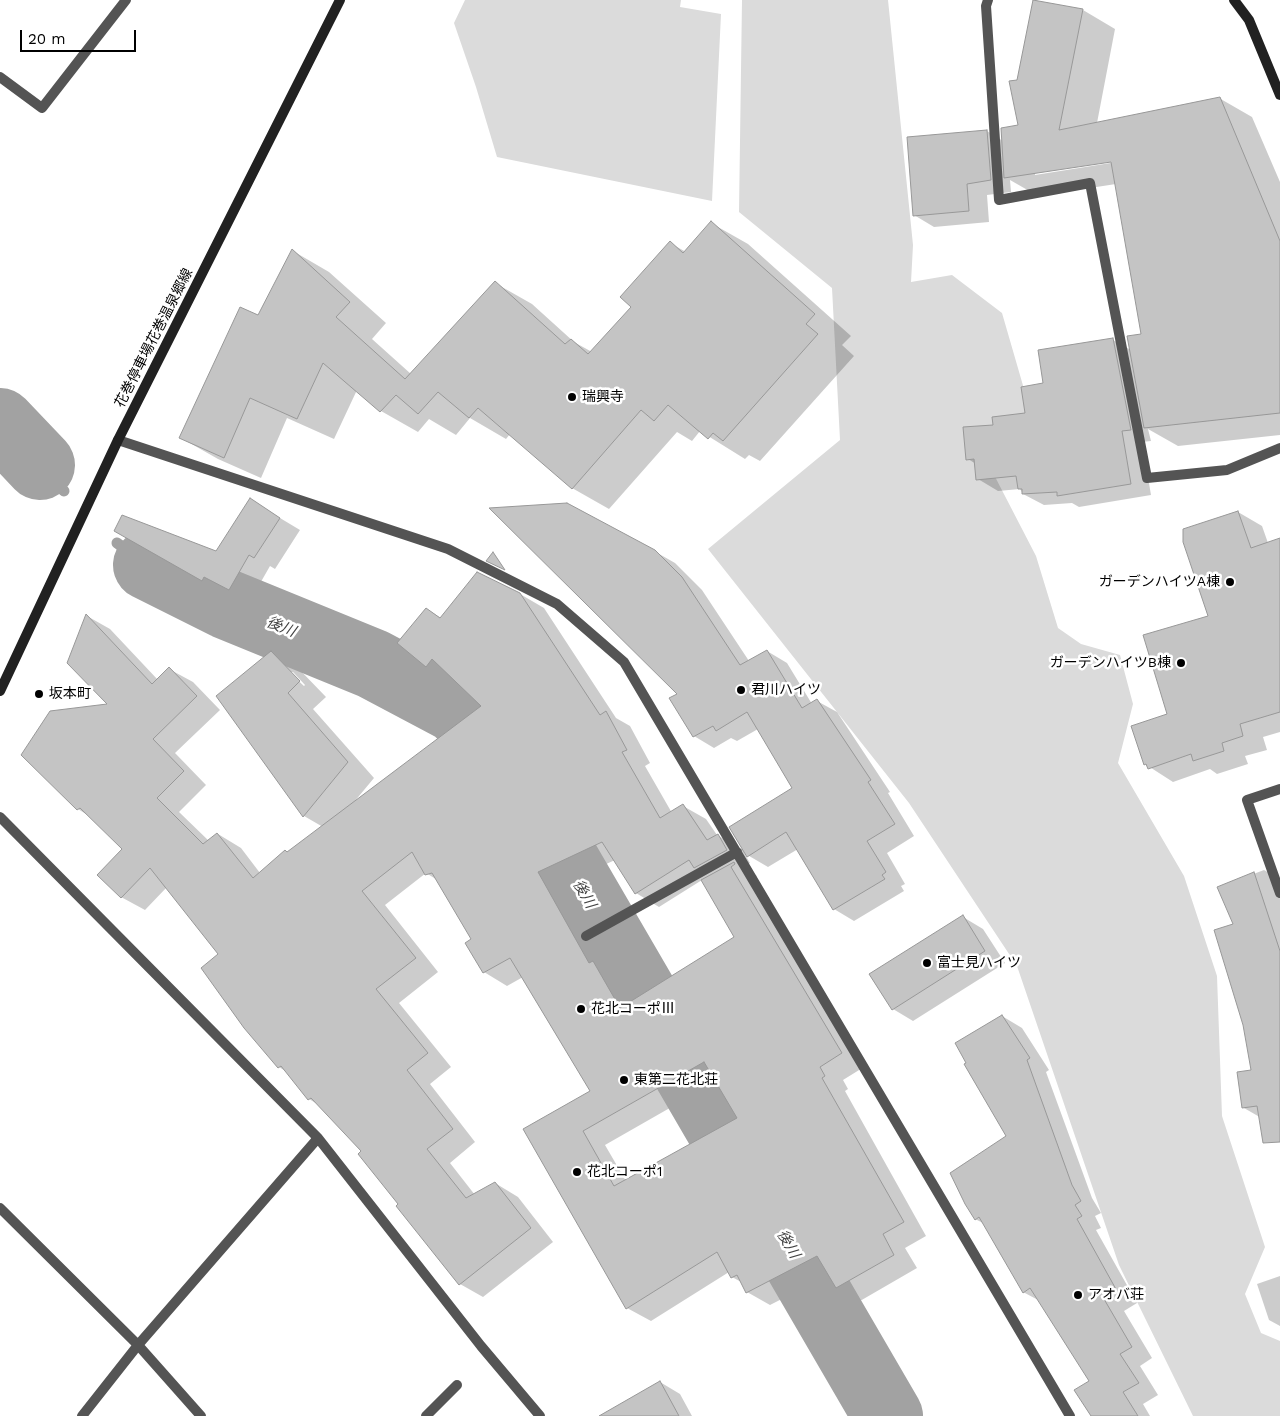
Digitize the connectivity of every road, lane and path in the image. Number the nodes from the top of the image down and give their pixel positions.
1 (126, 0) edge
2 (340, 0) edge
3 (988, 0) edge
4 (1234, 0) edge
5 (0, 77) edge
6 (1280, 95) edge
7 (118, 440) junction
8 (1280, 448) edge
9 (0, 692) edge
10 (1280, 789) edge
11 (0, 817) edge
12 (737, 852) junction
13 (1280, 893) edge
14 (586, 936) dead end
15 (318, 1138) junction
16 (0, 1208) edge
17 (138, 1345) junction
18 (457, 1385) dead end
19 (82, 1416) edge
20 (201, 1416) edge
21 (426, 1416) edge
22 (540, 1416) edge
23 (1070, 1416) edge

1 - 5 street
2 - 7 main road, 花巻停車場花巻温泉郷線
3 - 8 street
4 - 6 main road
7 - 9 main road, 花巻停車場花巻温泉郷線
7 - 12 street
10 - 13 street
11 - 15 street
12 - 14 street
12 - 23 street
15 - 17 street
15 - 22 street
16 - 17 street
17 - 19 street
17 - 20 street
18 - 21 street

